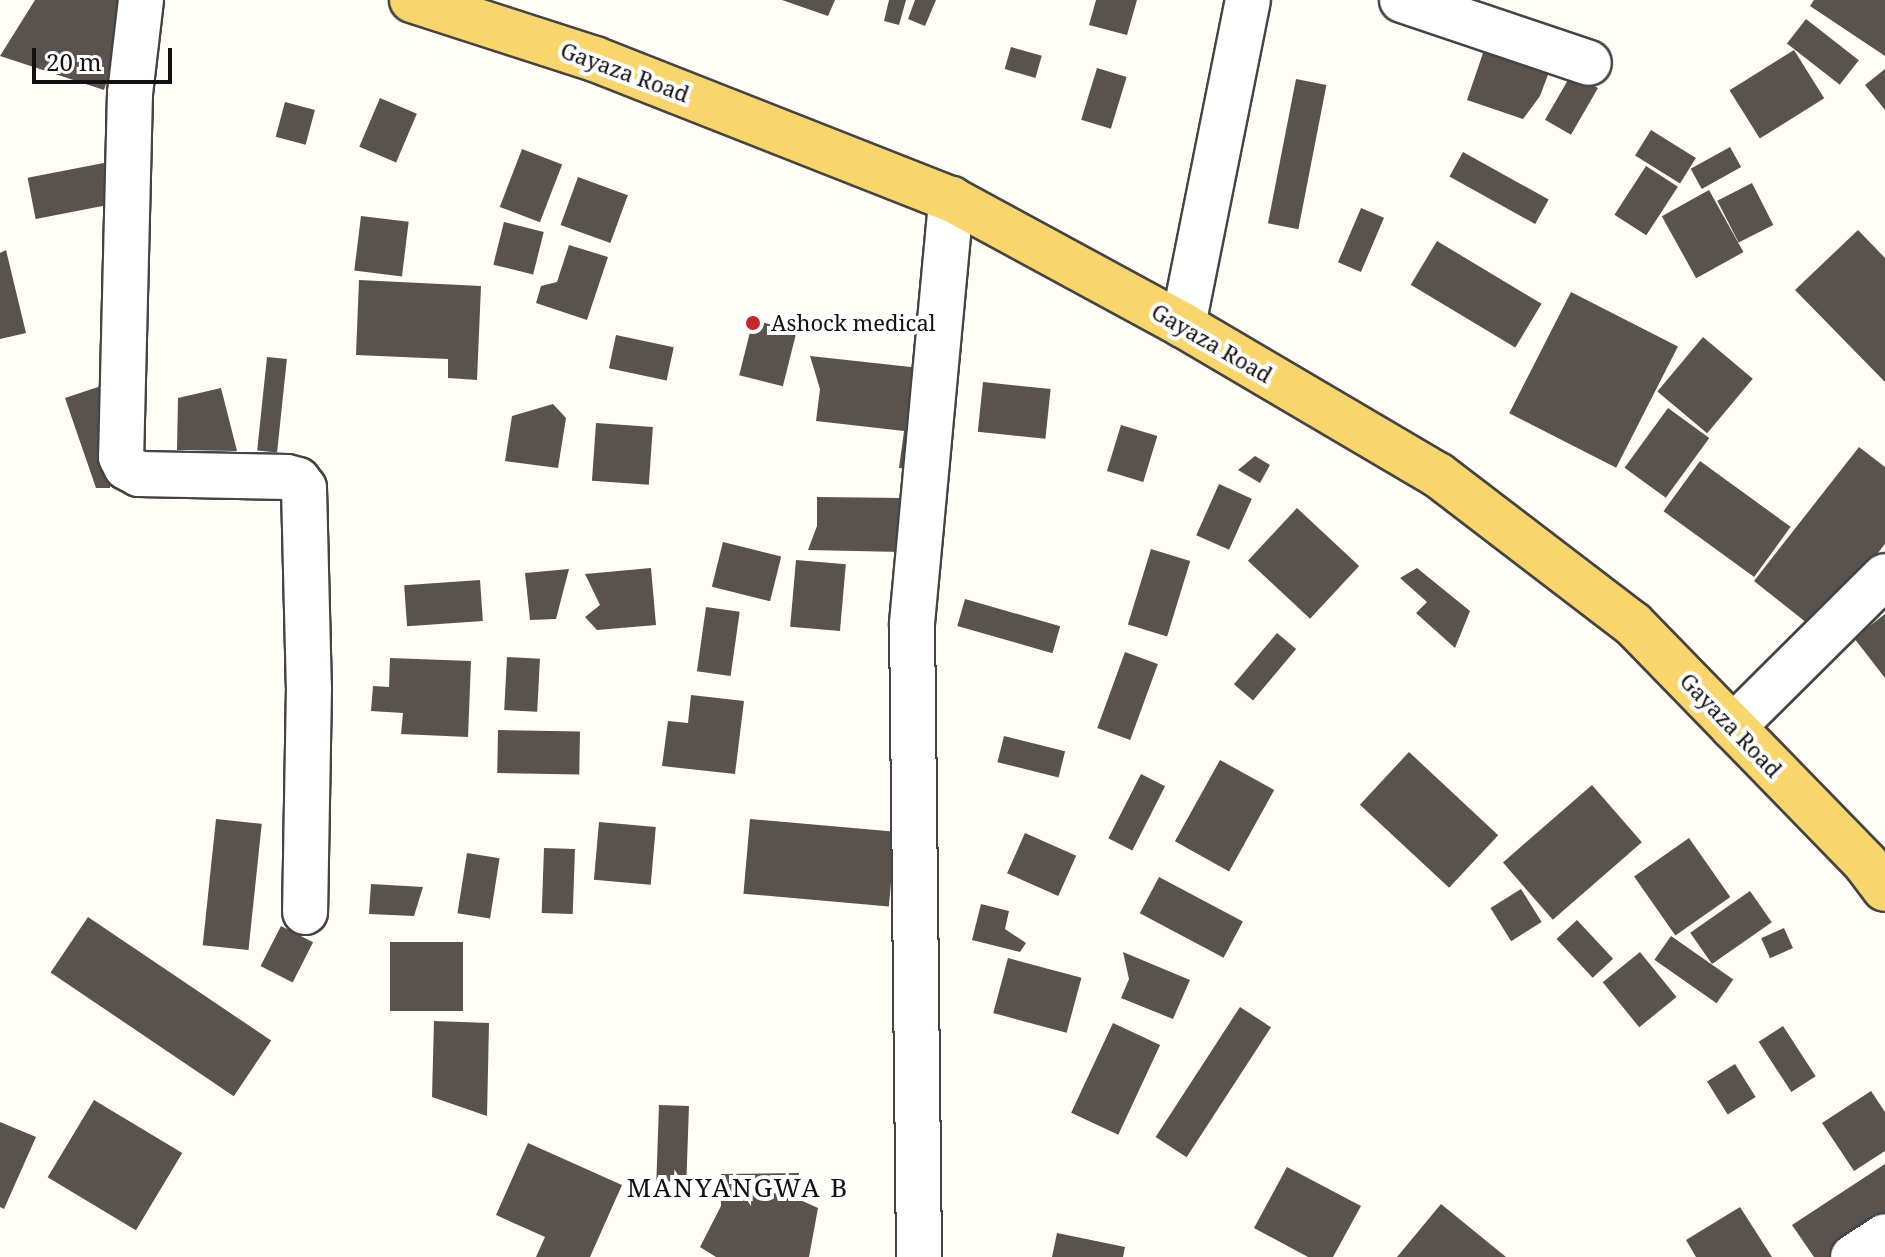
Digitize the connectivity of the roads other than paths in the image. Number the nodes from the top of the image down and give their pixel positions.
1 (141, 0) edge
2 (412, 0) edge
3 (1248, 0) edge
4 (1402, 0) edge
5 (1589, 63) dead end
6 (951, 199) junction
7 (1183, 325) junction
8 (1885, 576) edge
9 (1733, 727) junction
10 (1885, 889) edge
11 (305, 912) dead end
12 (1885, 1236) edge
13 (919, 1257) edge
14 (1853, 1257) edge

1 - 11 street
2 - 6 main road, Gayaza Road
3 - 7 street
4 - 5 street
6 - 7 main road, Gayaza Road
6 - 13 street
7 - 9 main road, Gayaza Road
8 - 9 street
9 - 10 main road, Gayaza Road
12 - 14 street

